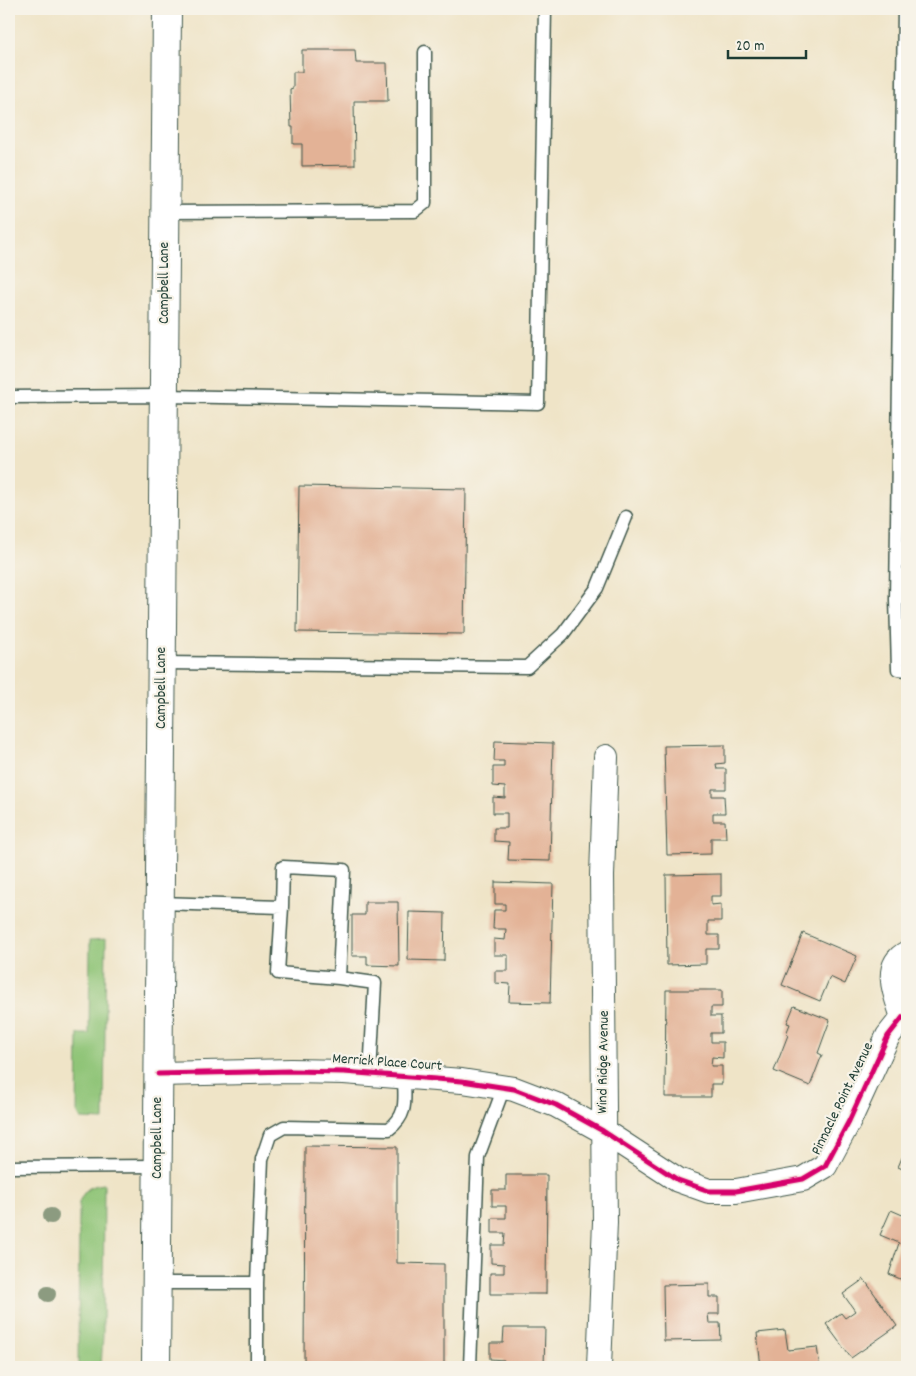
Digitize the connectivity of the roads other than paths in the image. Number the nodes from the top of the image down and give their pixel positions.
1 (167, 9) edge
2 (545, 9) edge
3 (904, 9) edge
4 (425, 52) dead end
5 (166, 212) junction
6 (164, 396) junction
7 (9, 397) edge
8 (626, 516) dead end
9 (162, 664) junction
10 (907, 670) edge
11 (606, 757) dead end
12 (160, 904) junction
13 (282, 907) junction
14 (907, 953) edge
15 (339, 978) junction
16 (905, 1014) edge
17 (158, 1074) junction
18 (370, 1074) junction
19 (404, 1076) junction
20 (504, 1087) junction
21 (603, 1131) junction
22 (158, 1166) junction
23 (9, 1167) edge
24 (157, 1283) junction
25 (257, 1283) junction
26 (156, 1367) edge
27 (257, 1367) edge
28 (470, 1367) edge
29 (599, 1367) edge

1 - 5 main road, Campbell Lane
2 - 6 lane
3 - 10 lane
4 - 5 lane
5 - 6 main road, Campbell Lane
6 - 7 lane
6 - 9 main road, Campbell Lane
8 - 9 lane
9 - 12 main road, Campbell Lane
11 - 21 street, Wind Ridge Avenue
12 - 13 lane
12 - 17 main road, Campbell Lane
13 - 15 lane
13 - 15 lane
14 - 16 street
15 - 18 lane
16 - 21 street, Pinnacle Point Avenue
17 - 18 street, Merrick Place Court
17 - 22 main road, Campbell Lane
18 - 19 street, Merrick Place Court
19 - 20 street, Merrick Place Court
19 - 25 lane
20 - 21 street, Merrick Place Court
20 - 28 lane
21 - 29 street, Wind Ridge Avenue
22 - 23 lane
22 - 24 main road, Campbell Lane
24 - 25 lane
24 - 26 main road, Campbell Lane
25 - 27 lane

